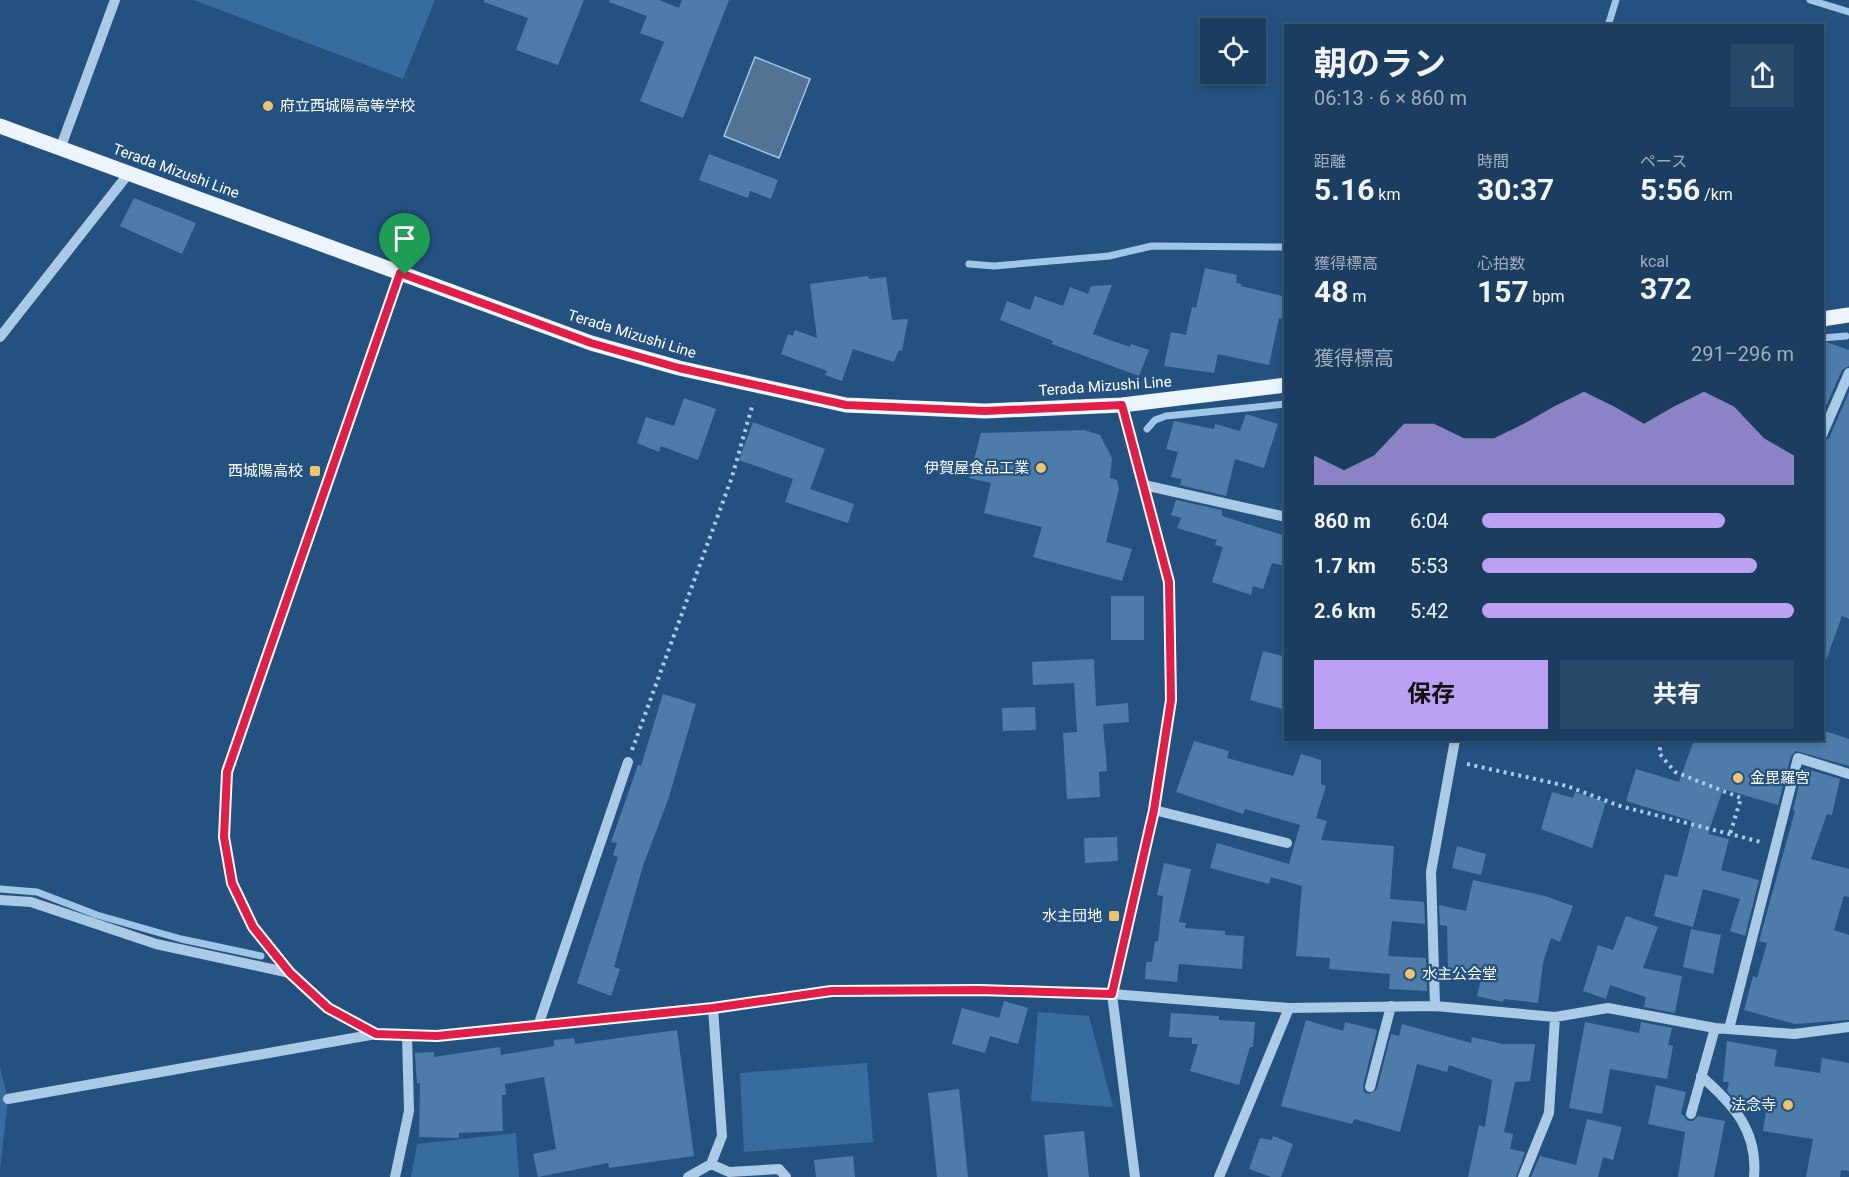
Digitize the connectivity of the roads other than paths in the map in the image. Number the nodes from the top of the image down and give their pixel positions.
1 (115, 0) edge
2 (0, 126) edge
3 (60, 149) junction
4 (129, 173) junction
5 (400, 273) junction
6 (1849, 315) edge
7 (1824, 319) edge
8 (0, 337) edge
9 (1849, 373) edge
10 (1284, 385) edge
11 (1122, 405) junction
12 (1824, 430) edge
13 (1144, 485) junction
14 (1284, 517) edge
15 (1455, 741) edge
16 (628, 762) road end
17 (1849, 774) edge
18 (1154, 810) junction
19 (1287, 843) dead end
20 (0, 900) edge
21 (290, 973) junction
22 (1112, 994) junction
23 (1391, 1006) junction
24 (1435, 1006) junction
25 (713, 1008) junction
26 (1289, 1008) junction
27 (1555, 1017) junction
28 (538, 1026) junction
29 (1849, 1027) edge
30 (1715, 1028) junction
31 (1729, 1029) junction
32 (376, 1034) junction
33 (407, 1035) junction
34 (1701, 1076) junction
35 (1370, 1087) dead end
36 (8, 1099) dead end
37 (1690, 1114) dead end
38 (711, 1164) junction
39 (395, 1177) edge
40 (688, 1177) edge
41 (786, 1177) edge
42 (1136, 1177) edge
43 (1219, 1177) edge
44 (1523, 1177) edge
45 (1754, 1177) edge

1 - 3 street
2 - 3 main road, Terada Mizushi Line
3 - 4 main road, Terada Mizushi Line
4 - 5 main road, Terada Mizushi Line
4 - 8 street
5 - 11 main road, Terada Mizushi Line
5 - 21 street
6 - 7 main road
9 - 12 street
10 - 11 main road, Terada Mizushi Line
11 - 13 street
13 - 14 street
13 - 18 street
15 - 24 street
16 - 28 street
17 - 31 street
18 - 19 street
18 - 22 street
20 - 21 street
21 - 32 street
22 - 25 street
22 - 26 street
22 - 42 street
23 - 24 street
23 - 26 street
23 - 35 street
24 - 27 street
25 - 28 street
25 - 38 street
26 - 43 street
27 - 30 street
27 - 44 street
28 - 33 street
29 - 31 street
30 - 31 street
30 - 34 street
32 - 33 street
32 - 36 street
33 - 39 street
34 - 37 street
34 - 45 street
38 - 40 street
38 - 41 street

